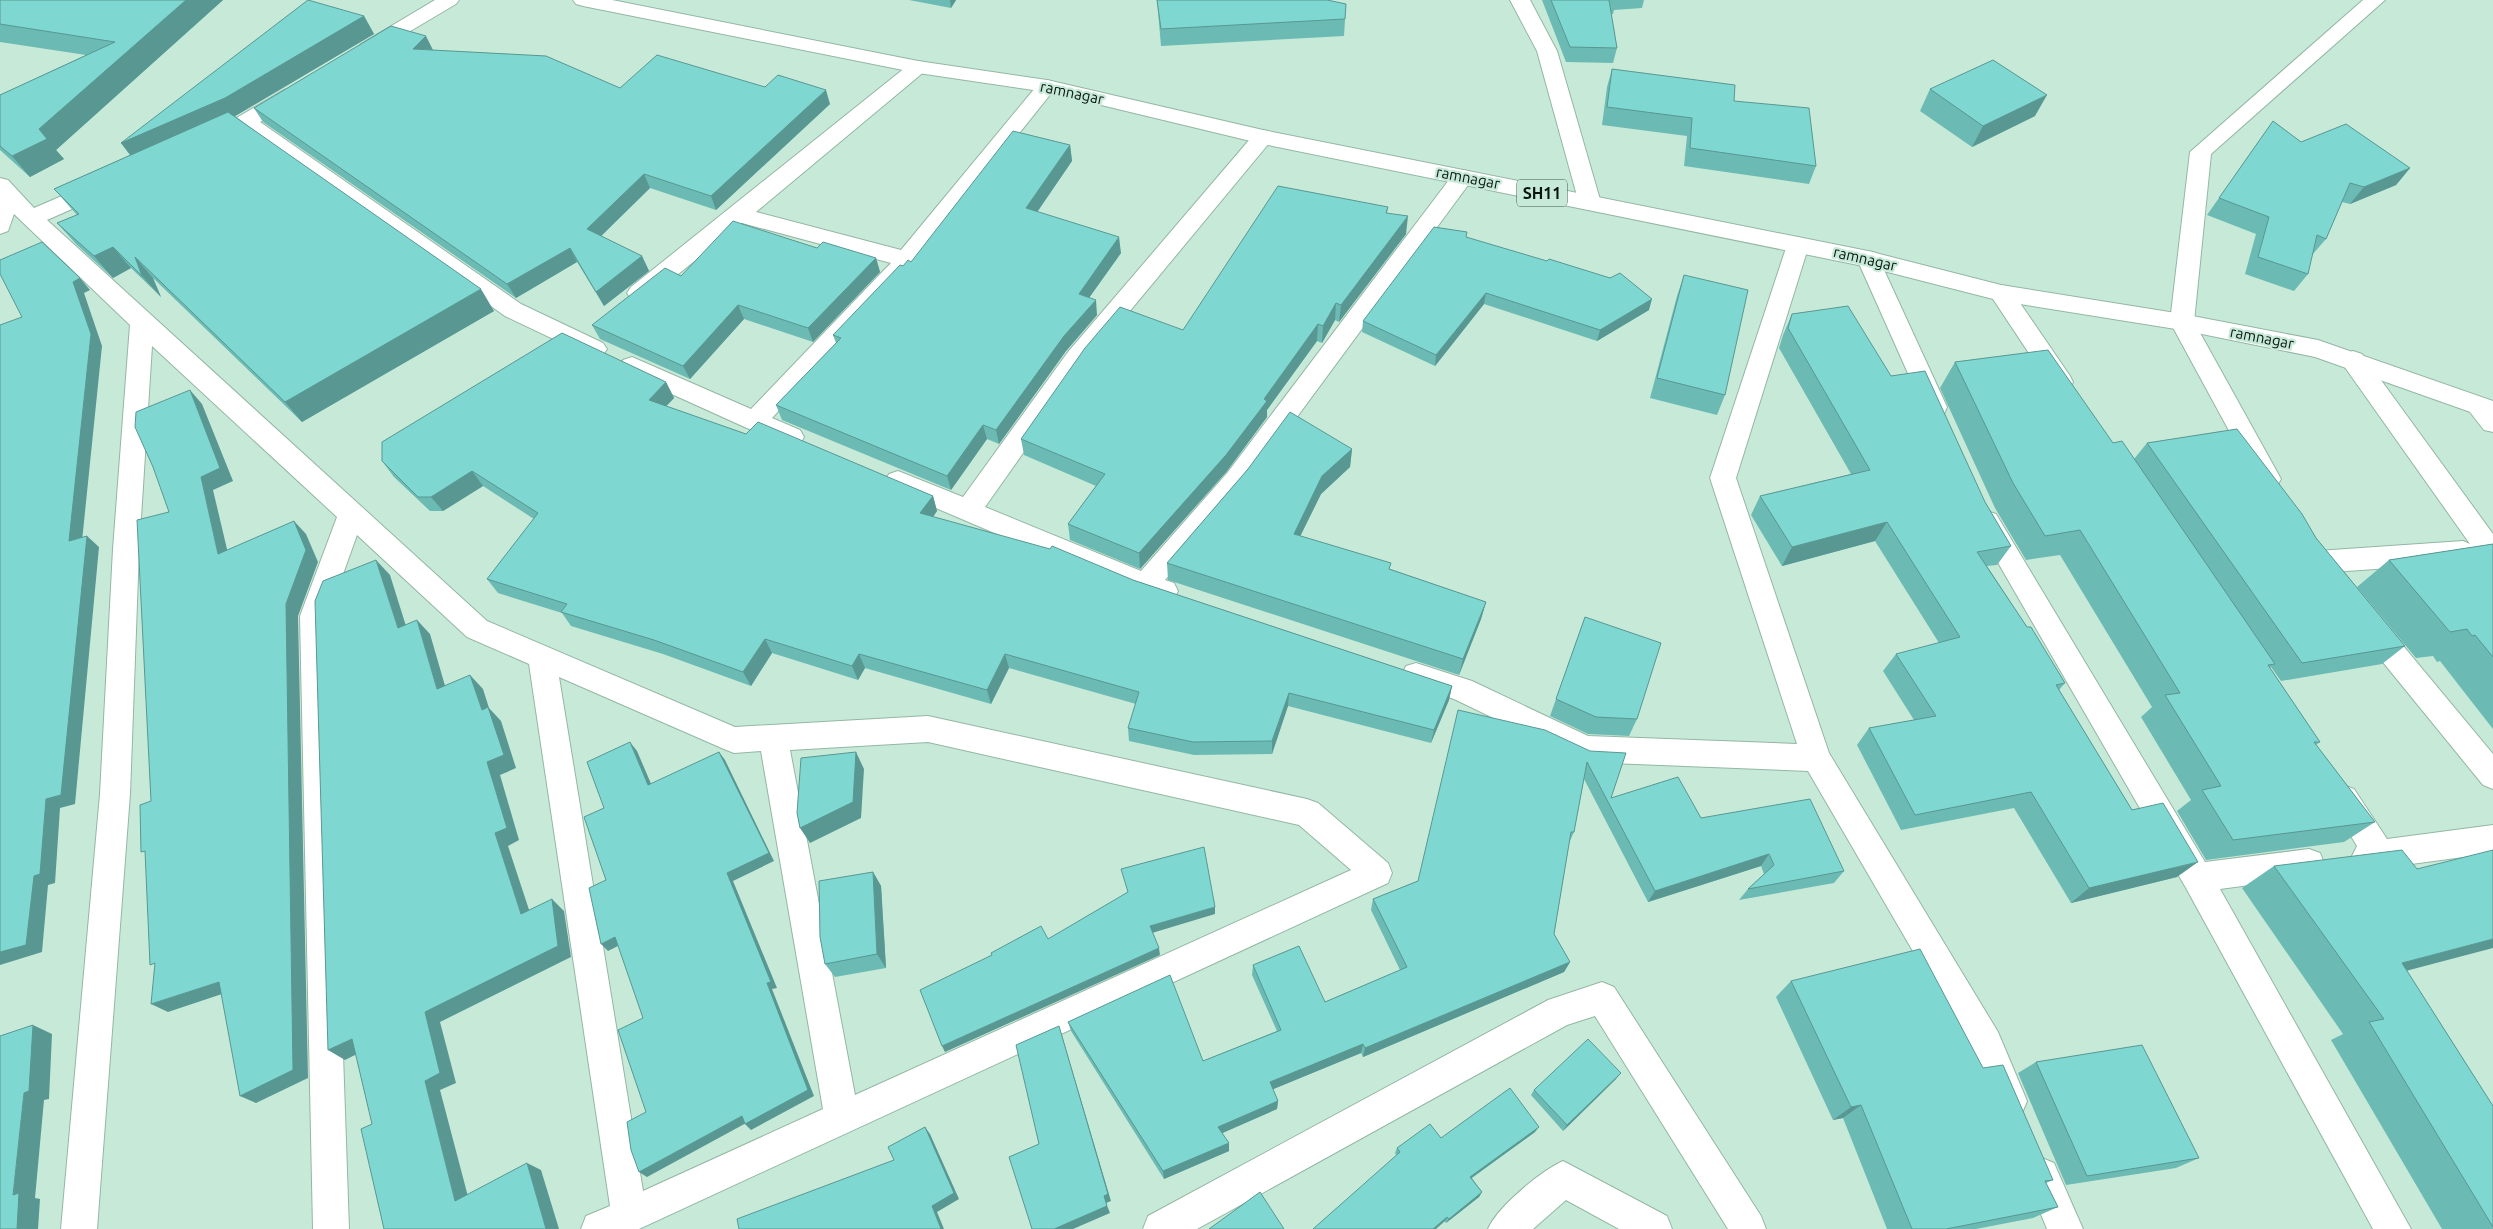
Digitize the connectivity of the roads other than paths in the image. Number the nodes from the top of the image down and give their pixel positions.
1 (448, 0) edge
2 (583, 0) edge
3 (1520, 0) edge
4 (2375, 0) edge
5 (348, 60) edge
6 (918, 67) junction
7 (308, 84) edge
8 (1047, 86) junction
9 (1263, 137) junction
10 (1463, 177) junction
11 (121, 178) edge
12 (4, 190) edge
13 (1590, 203) junction
14 (738, 215) junction
15 (32, 218) junction
16 (0, 226) edge
17 (1798, 244) junction
18 (906, 259) junction
19 (1868, 259) junction
20 (2001, 293) junction
21 (623, 305) edge
22 (142, 322) junction
23 (2182, 322) junction
24 (2353, 360) junction
25 (2073, 400) edge
26 (2488, 413) edge
27 (754, 421) junction
28 (1945, 431) edge
29 (807, 443) edge
30 (879, 473) edge
31 (1974, 495) edge
32 (2282, 504) edge
33 (968, 511) junction
34 (351, 514) junction
35 (2301, 539) edge
36 (2491, 552) edge
37 (2317, 562) junction
38 (1145, 585) junction
39 (2336, 585) edge
40 (1183, 597) edge
41 (2355, 608) edge
42 (542, 657) junction
43 (1397, 668) edge
44 (774, 737) junction
45 (1816, 758) junction
46 (2493, 776) edge
47 (2329, 780) edge
48 (2493, 839) edge
49 (2380, 854) junction
50 (2197, 878) junction
51 (842, 1117) junction
52 (2020, 1123) edge
53 (2031, 1150) edge
54 (628, 1215) junction
55 (79, 1229) edge
56 (331, 1229) edge
57 (598, 1229) edge
58 (1160, 1229) edge
59 (1506, 1229) edge
60 (1654, 1229) edge
61 (1748, 1229) edge
62 (2065, 1229) edge
63 (2393, 1229) edge

1 - 5 street
2 - 6 street, ramnagar / SH11
3 - 13 street
4 - 23 street
6 - 8 street, ramnagar / SH11
6 - 14 street
7 - 27 street
8 - 9 street, ramnagar / SH11
8 - 18 street
9 - 10 street, ramnagar / SH11
9 - 33 street
10 - 13 street, ramnagar / SH11
10 - 38 street
11 - 15 street
12 - 15 street
12 - 16 street
13 - 17 street, ramnagar / SH11
14 - 18 street
14 - 21 street
15 - 22 street
17 - 19 street, ramnagar / SH11
17 - 45 street
18 - 27 street
19 - 20 street, ramnagar / SH11
19 - 28 street
20 - 23 street, ramnagar / SH11
20 - 25 street
22 - 34 street
22 - 55 street
23 - 24 street, ramnagar / SH11
23 - 32 street
24 - 26 street, ramnagar / SH11
24 - 36 street
27 - 29 street
30 - 33 street
31 - 50 street
33 - 38 street
34 - 42 street
34 - 56 street
35 - 37 street
36 - 37 street
37 - 39 street
38 - 40 street
41 - 46 street
42 - 44 street
42 - 54 street
43 - 45 street
44 - 51 street
44 - 51 street
45 - 52 street
47 - 49 street
48 - 49 street
49 - 50 street
50 - 63 street
51 - 54 street
53 - 62 street
54 - 57 street
58 - 61 street
59 - 60 street

